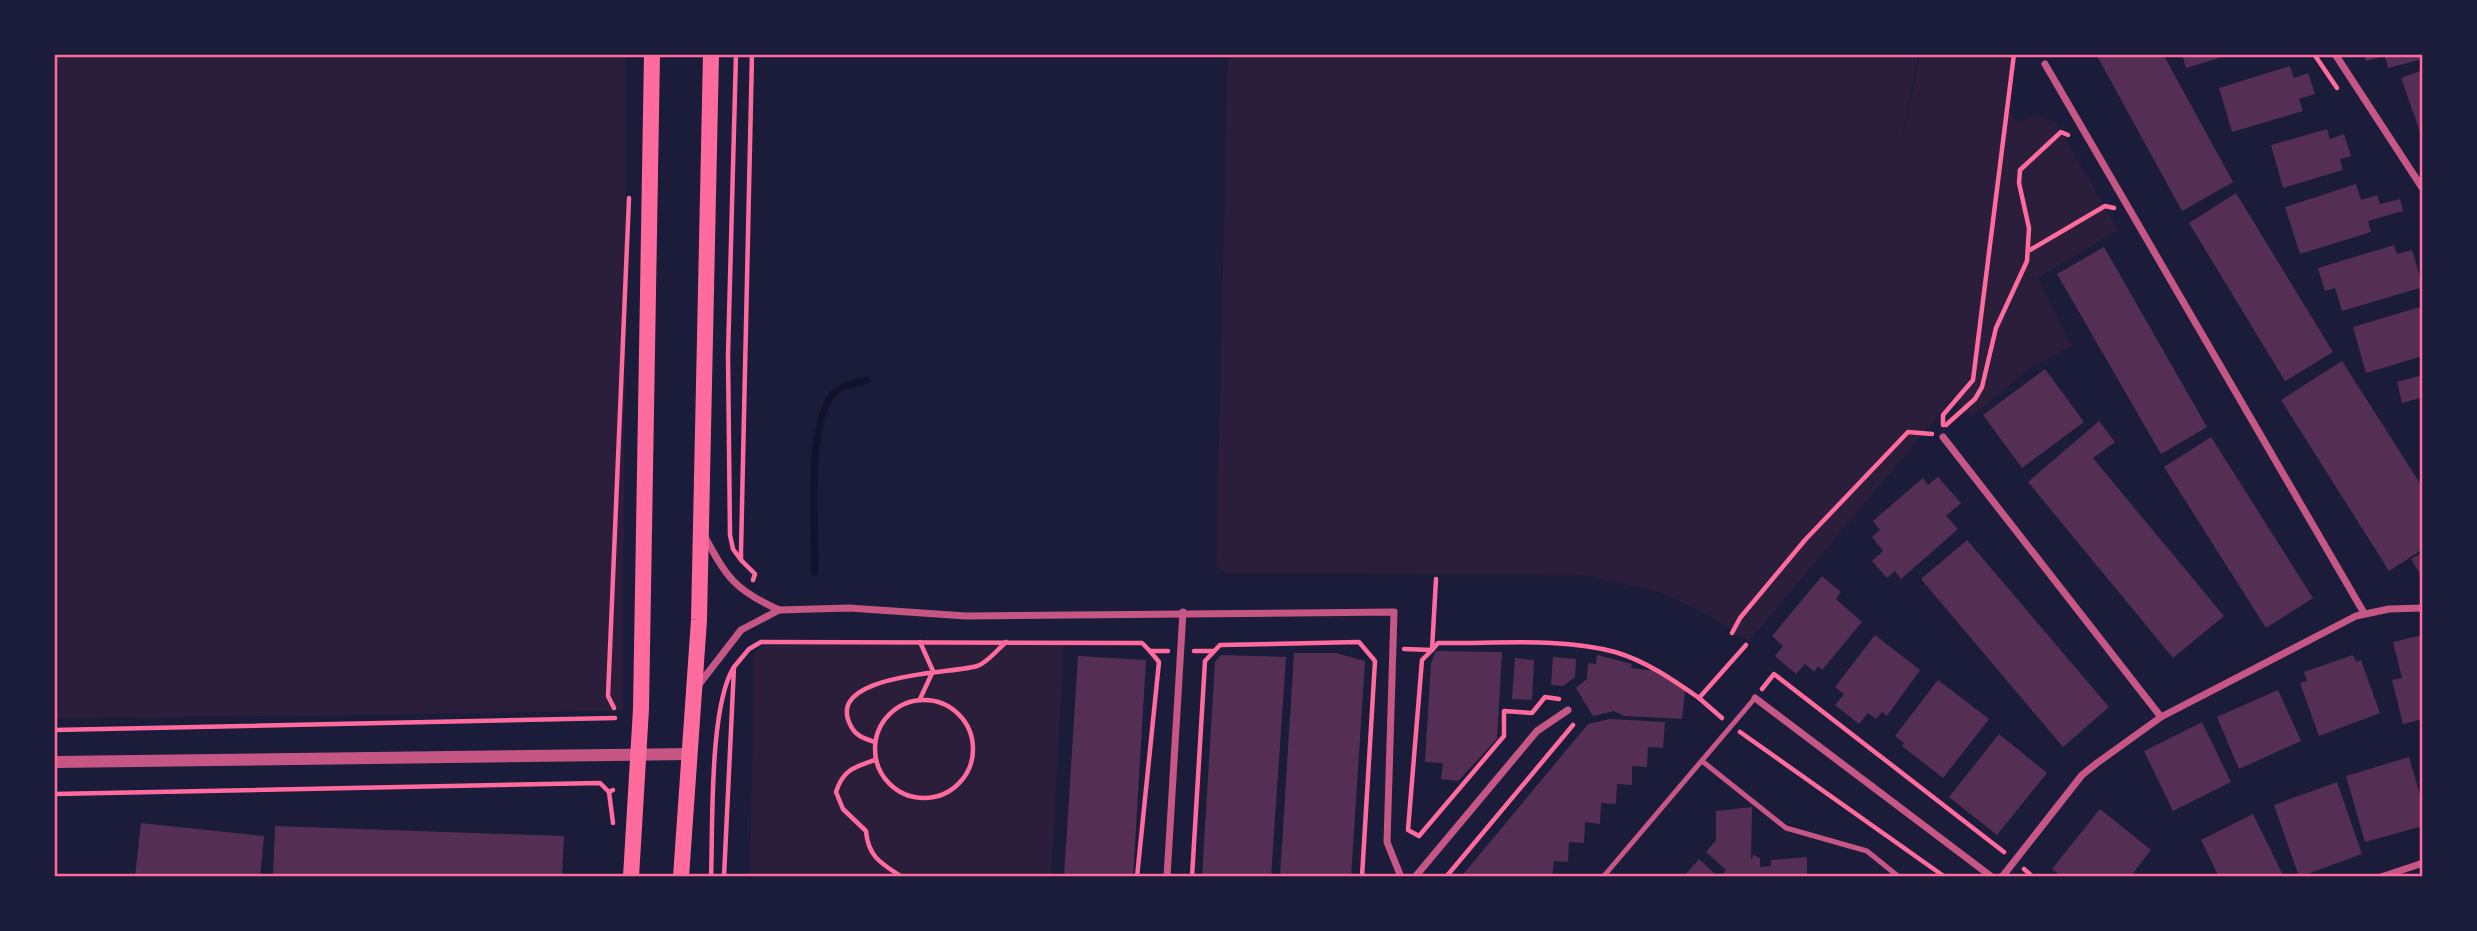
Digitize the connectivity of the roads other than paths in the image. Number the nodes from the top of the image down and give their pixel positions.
1 (652, 54) edge
2 (710, 54) edge
3 (2335, 54) edge
4 (2045, 64) dead end
5 (2423, 189) edge
6 (1942, 435) road end
7 (701, 530) junction
8 (2423, 608) edge
9 (779, 610) junction
10 (1183, 612) junction
11 (2364, 613) junction
12 (695, 690) junction
13 (1755, 698) joint
14 (1568, 710) road end
15 (2161, 717) junction
16 (640, 753) junction
17 (691, 754) junction
18 (1702, 761) junction
19 (54, 762) edge
20 (2423, 863) edge
21 (631, 877) edge
22 (681, 877) edge
23 (1167, 877) edge
24 (1401, 877) edge
25 (1415, 877) edge
26 (1603, 877) edge
27 (1899, 877) edge
28 (1992, 877) edge
29 (2002, 877) edge
30 (2381, 877) edge

1 - 16 main road
2 - 7 main road
3 - 5 street
4 - 11 street
6 - 15 street
7 - 9 street
7 - 12 main road
8 - 11 street
9 - 10 street
9 - 12 street
10 - 23 street
10 - 24 street
11 - 15 street
12 - 17 main road
13 - 18 lane
13 - 28 street
14 - 25 street
15 - 29 street
16 - 17 street
16 - 19 street
16 - 21 main road
17 - 22 main road
18 - 26 lane
18 - 27 lane
20 - 30 street

